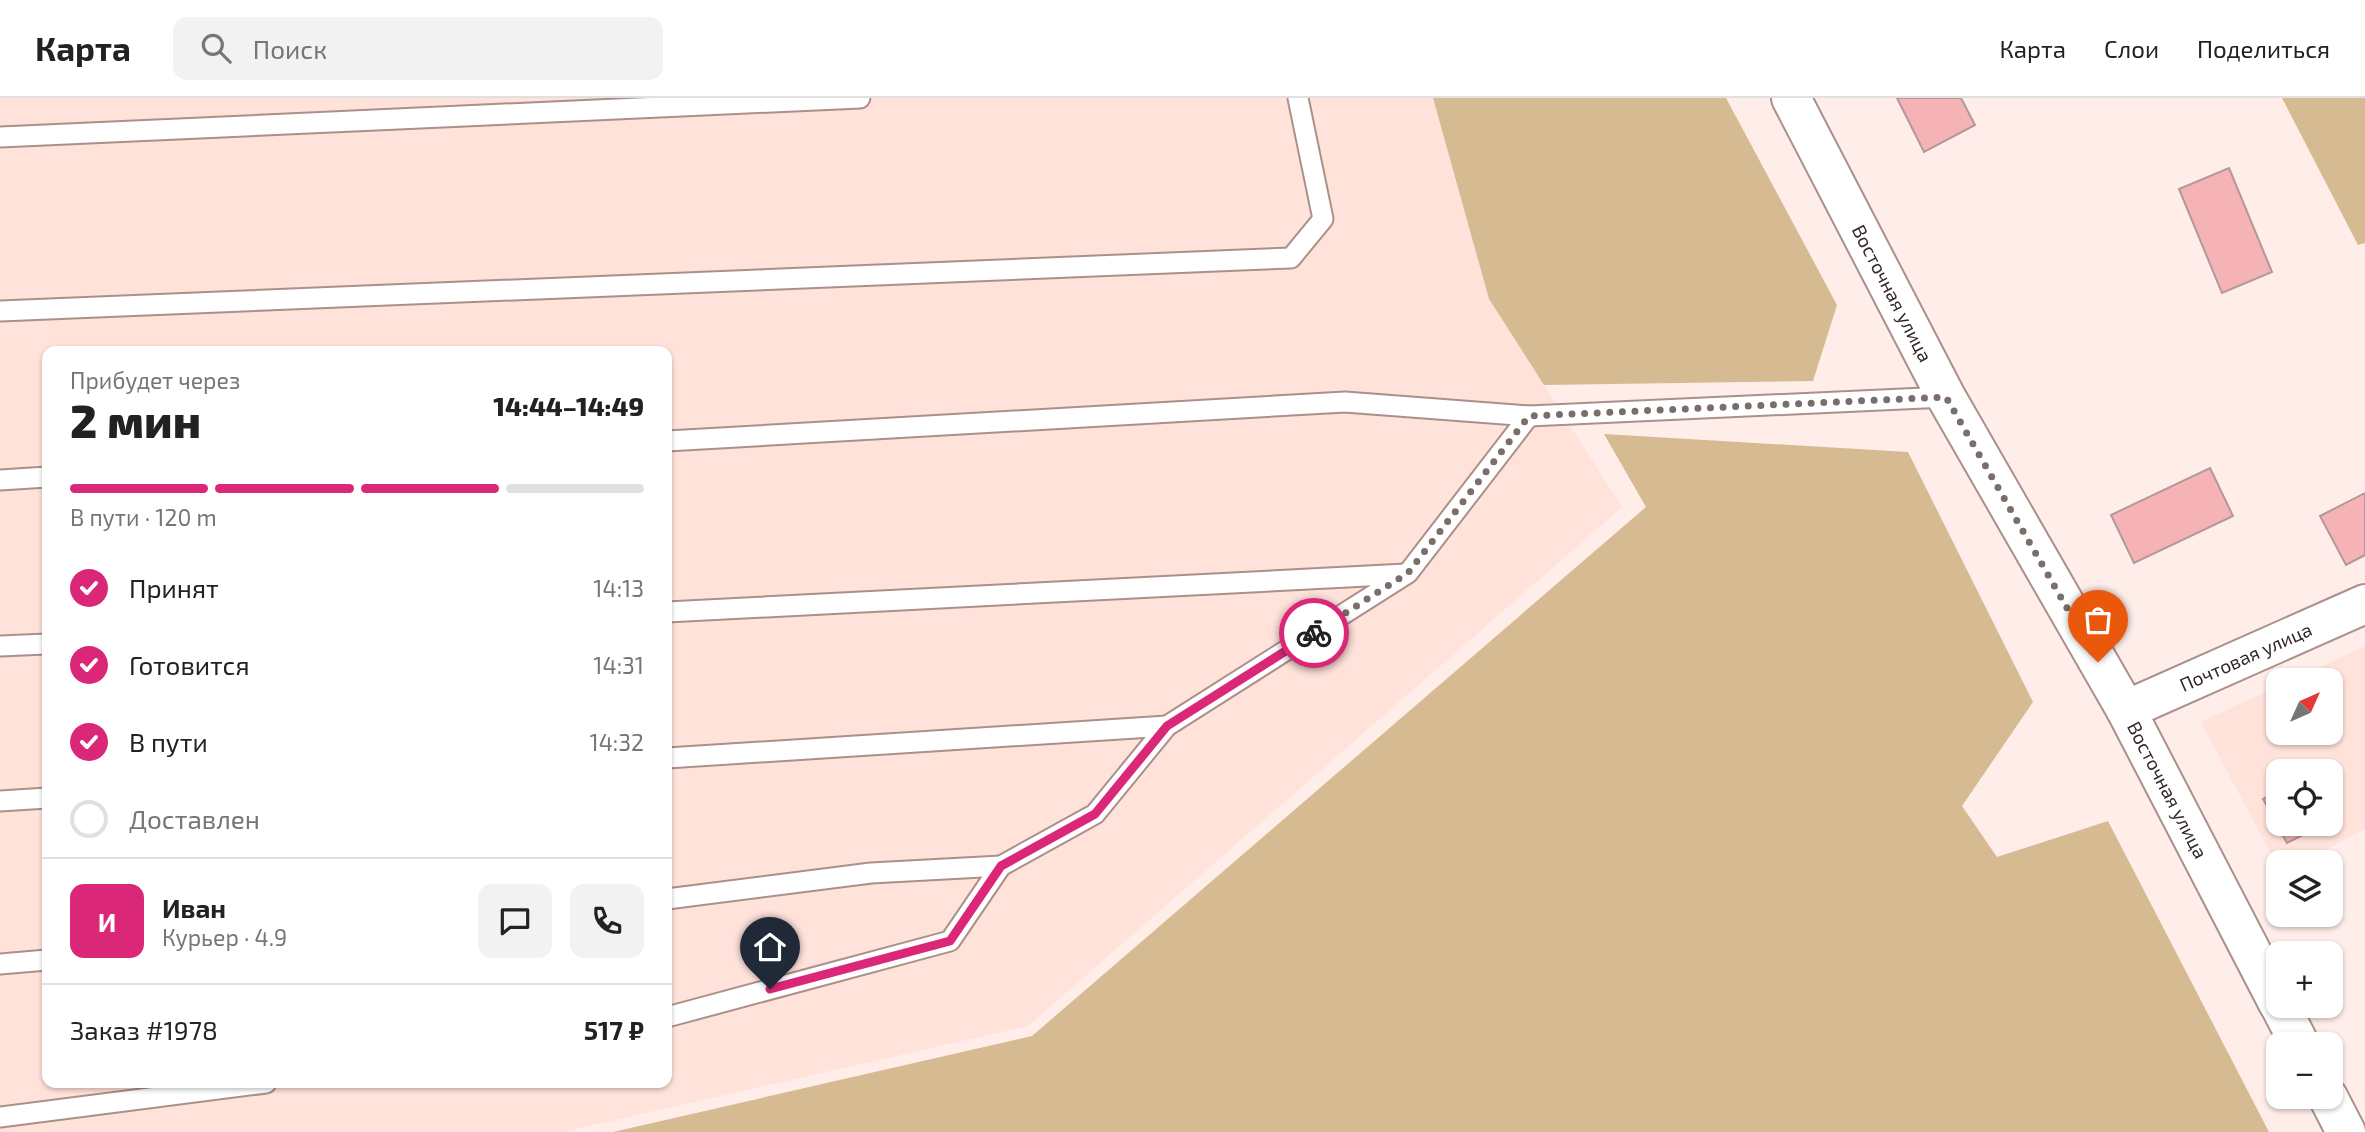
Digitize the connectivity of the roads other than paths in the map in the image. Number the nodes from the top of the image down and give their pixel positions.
1 (860, 98) edge
2 (1298, 98) edge
3 (1791, 98) edge
4 (0, 137) edge
5 (0, 311) edge
6 (1946, 397) junction
7 (1529, 416) junction
8 (672, 441) edge
9 (42, 477) edge
10 (0, 480) edge
11 (1408, 573) junction
12 (2365, 604) edge
13 (672, 612) edge
14 (42, 643) edge
15 (0, 646) edge
16 (2126, 710) junction
17 (1167, 726) junction
18 (672, 758) edge
19 (42, 798) edge
20 (0, 801) edge
21 (1001, 866) junction
22 (672, 899) edge
23 (42, 960) edge
24 (0, 964) edge
25 (2266, 980) edge
26 (672, 1016) edge
27 (227, 1088) edge
28 (2334, 1109) edge
29 (0, 1117) edge
30 (2346, 1132) edge

1 - 4 lane
2 - 5 lane
3 - 6 street, Восточная улица
6 - 7 lane
6 - 16 street, Восточная улица
7 - 8 lane
7 - 11 lane
9 - 10 lane
11 - 13 lane
11 - 17 lane
12 - 16 street, Почтовая улица
14 - 15 lane
16 - 25 street, Восточная улица
17 - 18 lane
17 - 21 lane
19 - 20 lane
21 - 22 lane
21 - 26 lane
23 - 24 lane
27 - 29 lane
28 - 30 street

